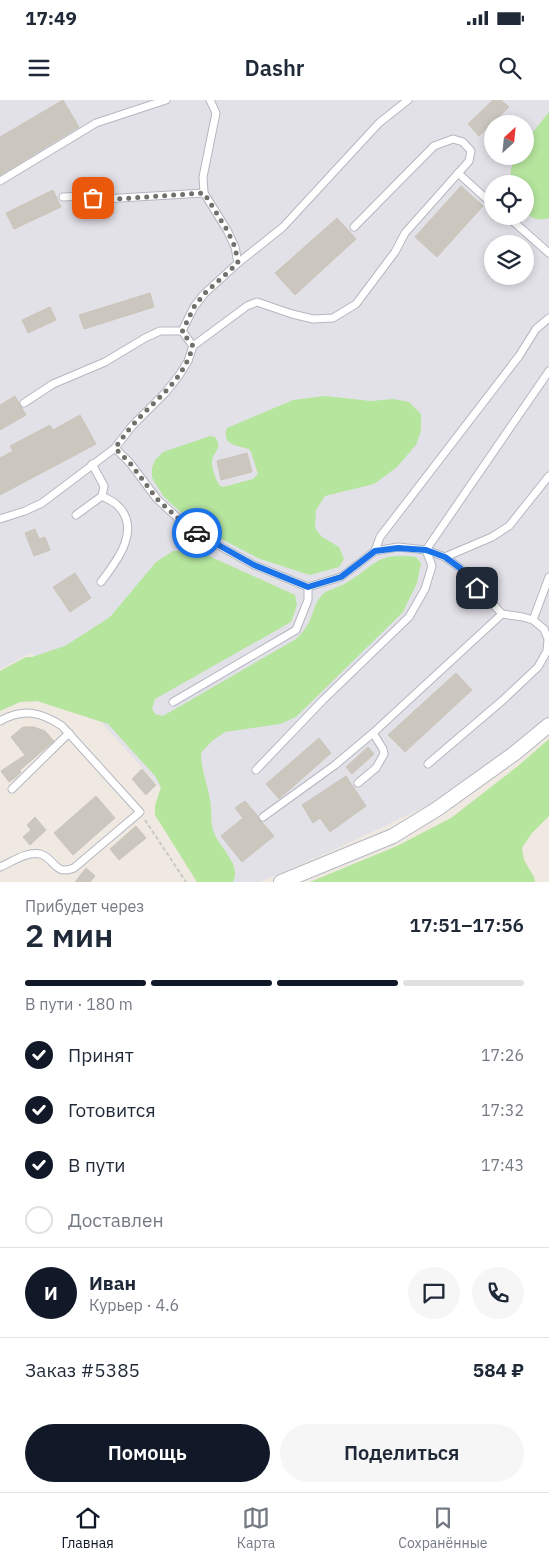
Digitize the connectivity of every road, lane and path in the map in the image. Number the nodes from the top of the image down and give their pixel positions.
1 (166, 100) edge
2 (210, 100) edge
3 (408, 100) edge
4 (458, 173) junction
5 (0, 181) edge
6 (204, 193) junction
7 (63, 197) dead end
8 (484, 197) edge
9 (517, 225) edge
10 (354, 227) dead end
11 (549, 253) edge
12 (238, 263) junction
13 (549, 318) edge
14 (182, 332) junction
15 (193, 346) junction
16 (549, 371) edge
17 (24, 404) dead end
18 (115, 448) junction
19 (92, 464) junction
20 (549, 476) edge
21 (102, 496) junction
22 (76, 515) dead end
23 (0, 519) edge
24 (426, 550) junction
25 (375, 551) junction
26 (445, 557) junction
27 (549, 577) edge
28 (101, 582) dead end
29 (308, 587) junction
30 (502, 614) junction
31 (533, 620) junction
32 (173, 702) dead end
33 (0, 721) edge
34 (549, 725) edge
35 (69, 733) junction
36 (373, 733) junction
37 (428, 764) dead end
38 (256, 770) dead end
39 (358, 783) dead end
40 (12, 789) dead end
41 (140, 812) junction
42 (263, 817) dead end
43 (0, 867) edge
44 (186, 882) edge
45 (281, 882) edge

1 - 5 lane
2 - 6 lane
3 - 12 lane
4 - 8 lane
4 - 10 lane
4 - 15 lane
6 - 7 lane
6 - 12 lane
9 - 11 lane
12 - 14 lane
13 - 25 lane
14 - 15 lane
14 - 17 lane
15 - 18 lane
16 - 24 lane
18 - 19 lane
18 - 29 lane
19 - 21 lane
19 - 23 lane
20 - 26 lane
21 - 22 lane
21 - 28 lane
24 - 25 lane
24 - 26 lane
24 - 38 lane
25 - 29 lane
26 - 30 lane
27 - 31 lane
29 - 32 lane
30 - 31 lane
30 - 36 lane
31 - 37 lane
33 - 35 lane
34 - 45 street
35 - 40 lane
35 - 41 lane
36 - 39 lane
36 - 42 lane
41 - 43 lane
41 - 44 path

